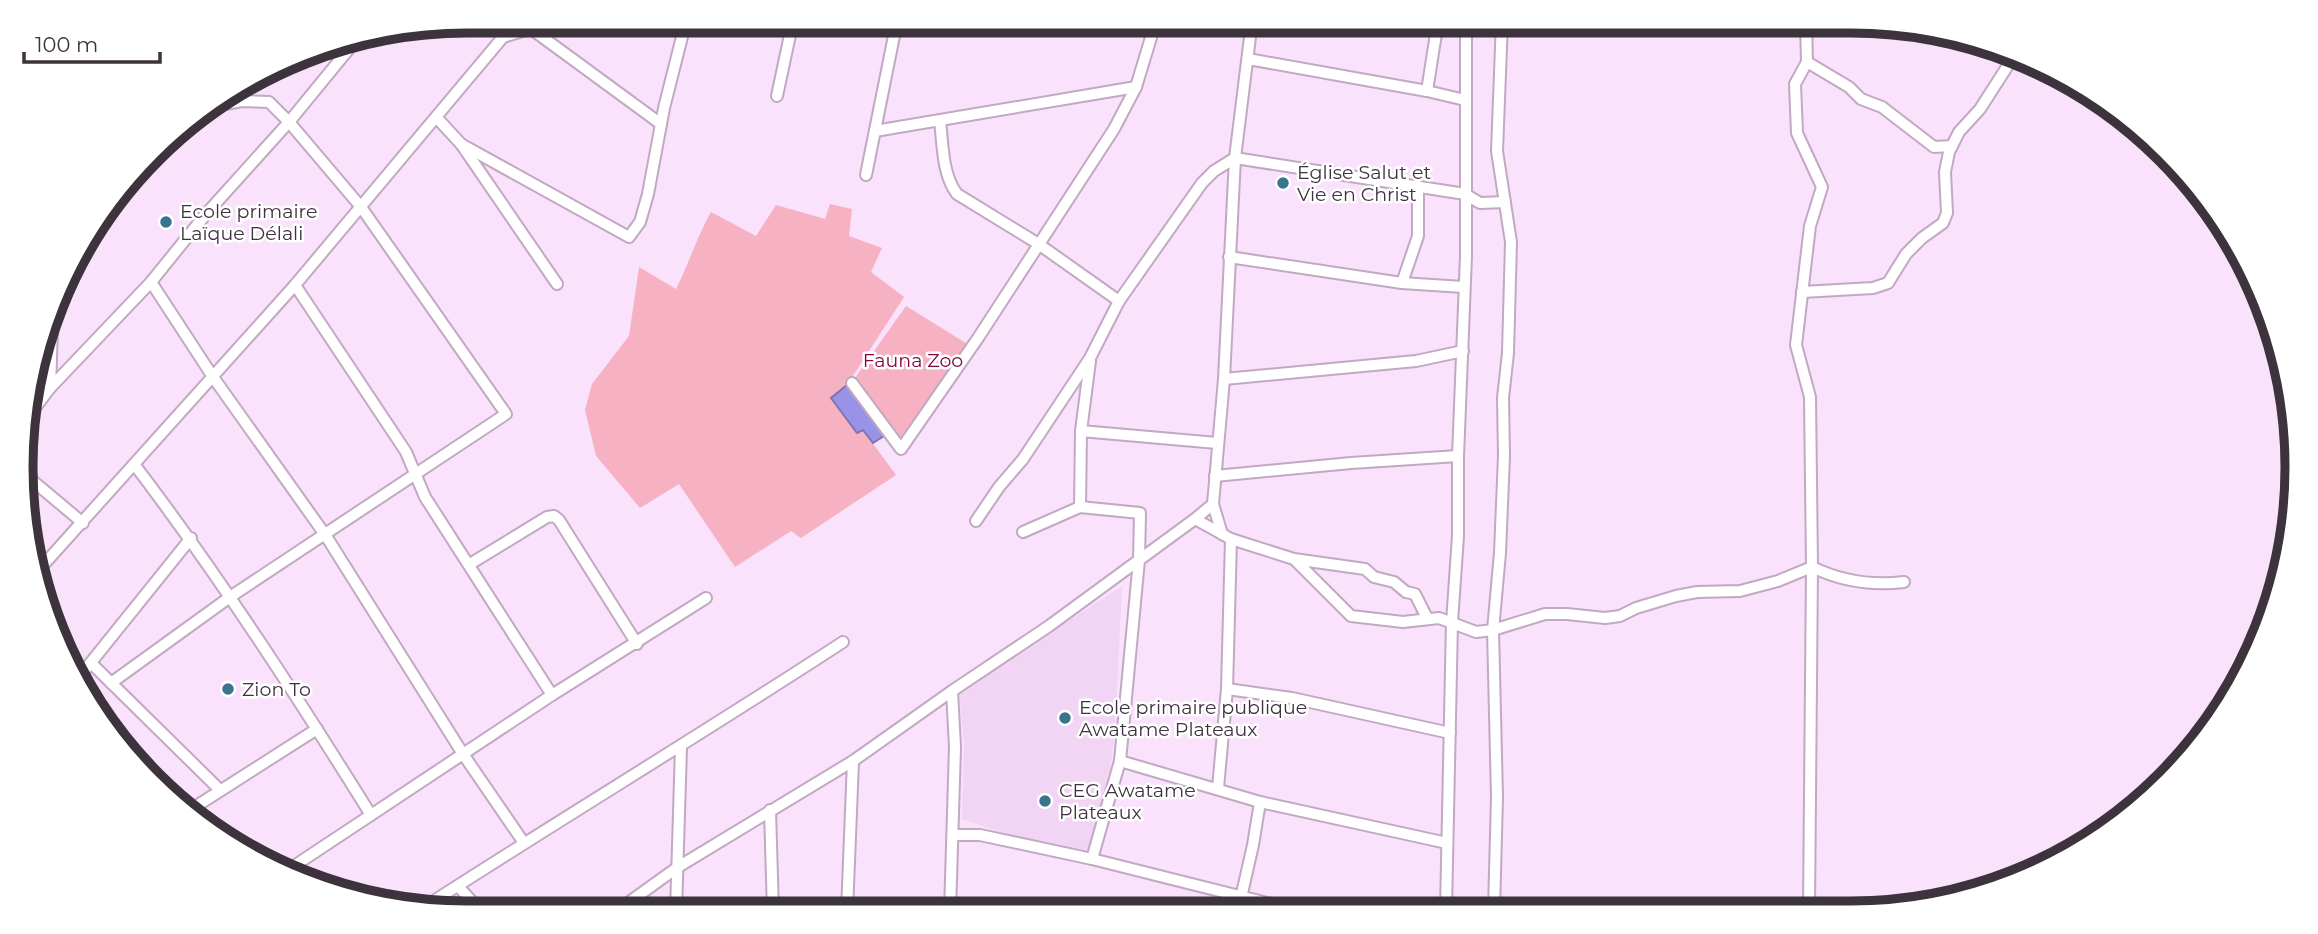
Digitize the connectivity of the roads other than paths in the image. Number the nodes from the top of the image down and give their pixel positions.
1 (515, 33) edge
2 (537, 33) edge
3 (683, 33) edge
4 (790, 33) edge
5 (894, 33) edge
6 (1152, 33) edge
7 (1251, 33) edge
8 (1436, 33) edge
9 (1466, 33) edge
10 (1502, 33) edge
11 (1806, 33) edge
12 (349, 50) edge
13 (1248, 59) junction
14 (1807, 62) junction
15 (2009, 63) edge
16 (1136, 87) junction
17 (1427, 91) junction
18 (777, 96) dead end
19 (241, 97) edge
20 (1465, 100) junction
21 (437, 118) junction
22 (940, 121) junction
23 (289, 122) junction
24 (661, 124) junction
25 (875, 131) junction
26 (461, 144) junction
27 (1952, 146) junction
28 (1235, 158) junction
29 (866, 175) dead end
30 (1418, 186) junction
31 (1465, 194) junction
32 (1505, 202) junction
33 (361, 207) junction
34 (1038, 243) junction
35 (1229, 257) junction
36 (151, 282) junction
37 (1402, 283) junction
38 (557, 284) dead end
39 (295, 285) junction
40 (1463, 287) junction
41 (1802, 292) junction
42 (1119, 301) junction
43 (51, 343) edge
44 (1463, 351) junction
45 (1090, 358) junction
46 (213, 377) junction
47 (1224, 379) junction
48 (852, 383) dead end
49 (50, 388) junction
50 (38, 404) edge
51 (1081, 431) junction
52 (1217, 443) junction
53 (1458, 456) junction
54 (134, 464) junction
55 (417, 475) junction
56 (1215, 476) junction
57 (34, 481) edge
58 (1213, 503) junction
59 (1080, 507) junction
60 (1195, 519) junction
61 (976, 521) dead end
62 (83, 523) junction
63 (1023, 532) dead end
64 (326, 536) junction
65 (1227, 537) junction
66 (191, 538) junction
67 (1294, 559) junction
68 (1139, 560) junction
69 (45, 564) edge
70 (470, 564) junction
71 (1811, 567) junction
72 (1904, 582) dead end
73 (230, 597) junction
74 (706, 598) dead end
75 (1427, 618) junction
76 (1452, 622) junction
77 (1493, 630) junction
78 (844, 642) dead end
79 (637, 643) junction
80 (92, 664) junction
81 (84, 672) edge
82 (111, 683) junction
83 (1227, 689) junction
84 (952, 691) junction
85 (552, 695) junction
86 (317, 729) junction
87 (1450, 733) junction
88 (681, 747) junction
89 (463, 754) junction
90 (853, 761) junction
91 (1120, 761) junction
92 (1218, 788) junction
93 (220, 790) junction
94 (1260, 802) junction
95 (196, 806) edge
96 (770, 810) junction
97 (371, 815) junction
98 (954, 835) junction
99 (524, 843) junction
100 (1447, 843) junction
101 (1092, 859) junction
102 (295, 865) edge
103 (678, 867) junction
104 (457, 886) junction
105 (1240, 895) junction
106 (436, 900) edge
107 (471, 901) edge
108 (631, 901) edge
109 (676, 901) edge
110 (773, 901) edge
111 (847, 901) edge
112 (951, 901) edge
113 (1239, 901) edge
114 (1262, 901) edge
115 (1446, 901) edge
116 (1494, 901) edge
117 (1809, 901) edge

1 - 21 street
2 - 24 street
3 - 24 street
4 - 18 street
5 - 25 street
6 - 16 street
7 - 13 street
8 - 17 street
9 - 20 street
10 - 32 street
11 - 14 street
12 - 23 street
13 - 17 street
13 - 28 street
14 - 27 street
14 - 41 street
15 - 27 street
16 - 22 street
16 - 34 street
17 - 20 street
19 - 23 street
20 - 31 street
21 - 26 street
21 - 33 street
22 - 25 street
22 - 34 street
23 - 33 street
23 - 36 street
24 - 26 street
25 - 29 street
26 - 38 street
27 - 41 street
28 - 30 street
28 - 35 street
28 - 42 street
30 - 31 street
30 - 37 street
31 - 32 street
31 - 40 street
32 - 77 street
33 - 39 street
33 - 55 street
34 - 42 street
34 - 48 street
35 - 37 street
35 - 47 street
36 - 46 street
36 - 49 street
37 - 40 street
39 - 46 street
39 - 55 street
40 - 44 street
41 - 71 street
42 - 45 street
43 - 49 street
44 - 47 street
44 - 53 street
45 - 51 street
45 - 61 street
46 - 54 street
46 - 64 street
47 - 52 street
49 - 50 street
51 - 52 street
51 - 59 street
52 - 56 street
53 - 56 street
53 - 76 street
54 - 62 street
54 - 66 street
55 - 64 street
55 - 70 street
56 - 58 street
57 - 62 street
58 - 60 street
58 - 65 street
59 - 63 street
59 - 68 street
60 - 65 street
60 - 68 street
62 - 69 street
64 - 73 street
64 - 89 street
65 - 67 street
65 - 83 street
66 - 73 street
66 - 80 street
67 - 75 street
67 - 75 street
68 - 84 street
68 - 91 street
70 - 79 street
70 - 85 street
71 - 72 street
71 - 77 street
71 - 117 street
73 - 82 street
73 - 86 street
74 - 79 street
75 - 76 street
76 - 77 street
76 - 87 street
77 - 116 street
78 - 88 street
79 - 85 street
80 - 81 street
80 - 82 street
82 - 93 street
83 - 87 street
83 - 92 street
84 - 90 street
84 - 98 street
85 - 89 street
86 - 93 street
86 - 97 street
87 - 100 street
88 - 99 street
88 - 103 street
89 - 97 street
89 - 99 street
90 - 96 street
90 - 111 street
91 - 92 street
91 - 101 street
92 - 94 street
93 - 95 street
94 - 100 street
94 - 105 street
96 - 103 street
96 - 110 street
97 - 102 street
98 - 101 street
98 - 112 street
99 - 104 street
100 - 115 street
101 - 105 street
103 - 108 street
103 - 109 street
104 - 106 street
104 - 107 street
105 - 113 street
105 - 114 street

